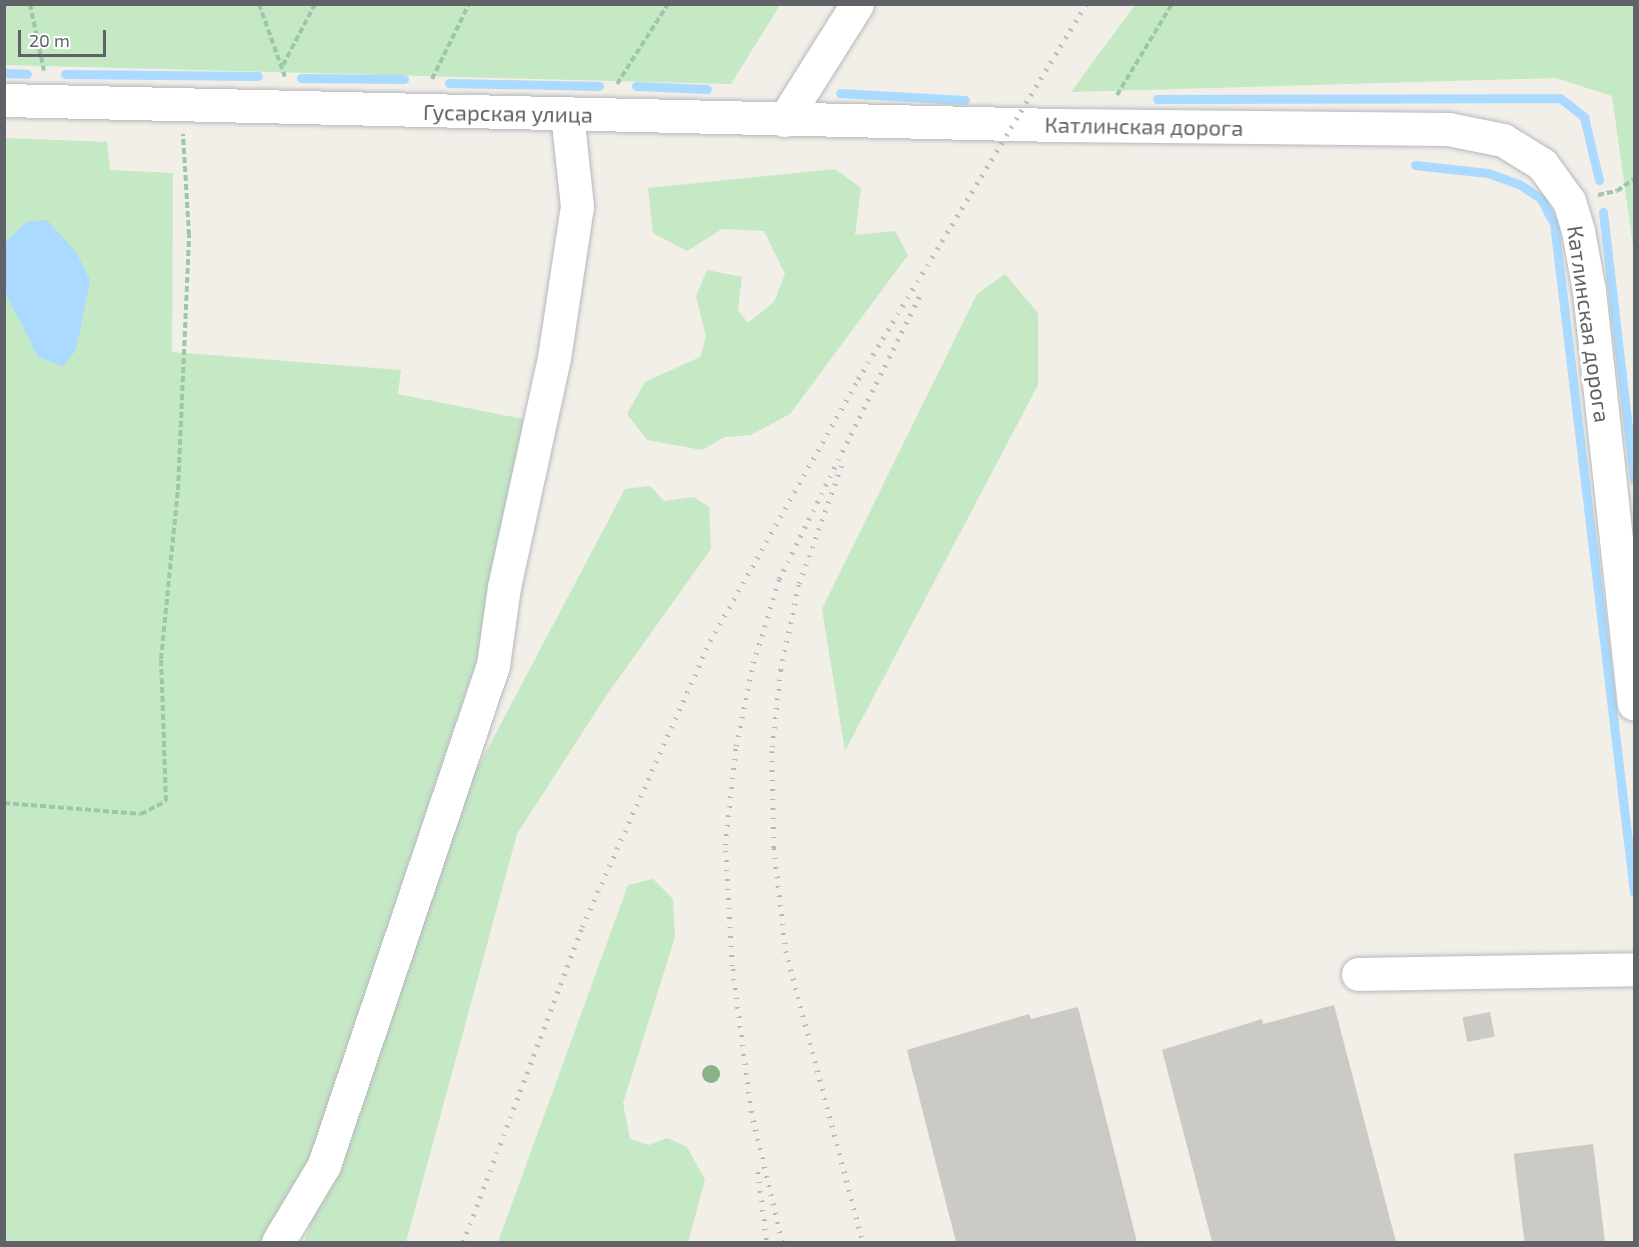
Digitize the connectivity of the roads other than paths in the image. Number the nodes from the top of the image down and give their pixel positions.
1 (857, 4) edge
2 (4, 100) edge
3 (580, 114) junction
4 (784, 120) junction
5 (1012, 124) joint
6 (1635, 704) edge
7 (1635, 969) edge
8 (1358, 974) dead end
9 (278, 1242) edge

1 - 4 street
2 - 3 street, Гусарская улица
3 - 4 street, Гусарская улица
3 - 9 street
4 - 5 street, Гусарская улица
5 - 6 street, Катлинская дорога
7 - 8 street

